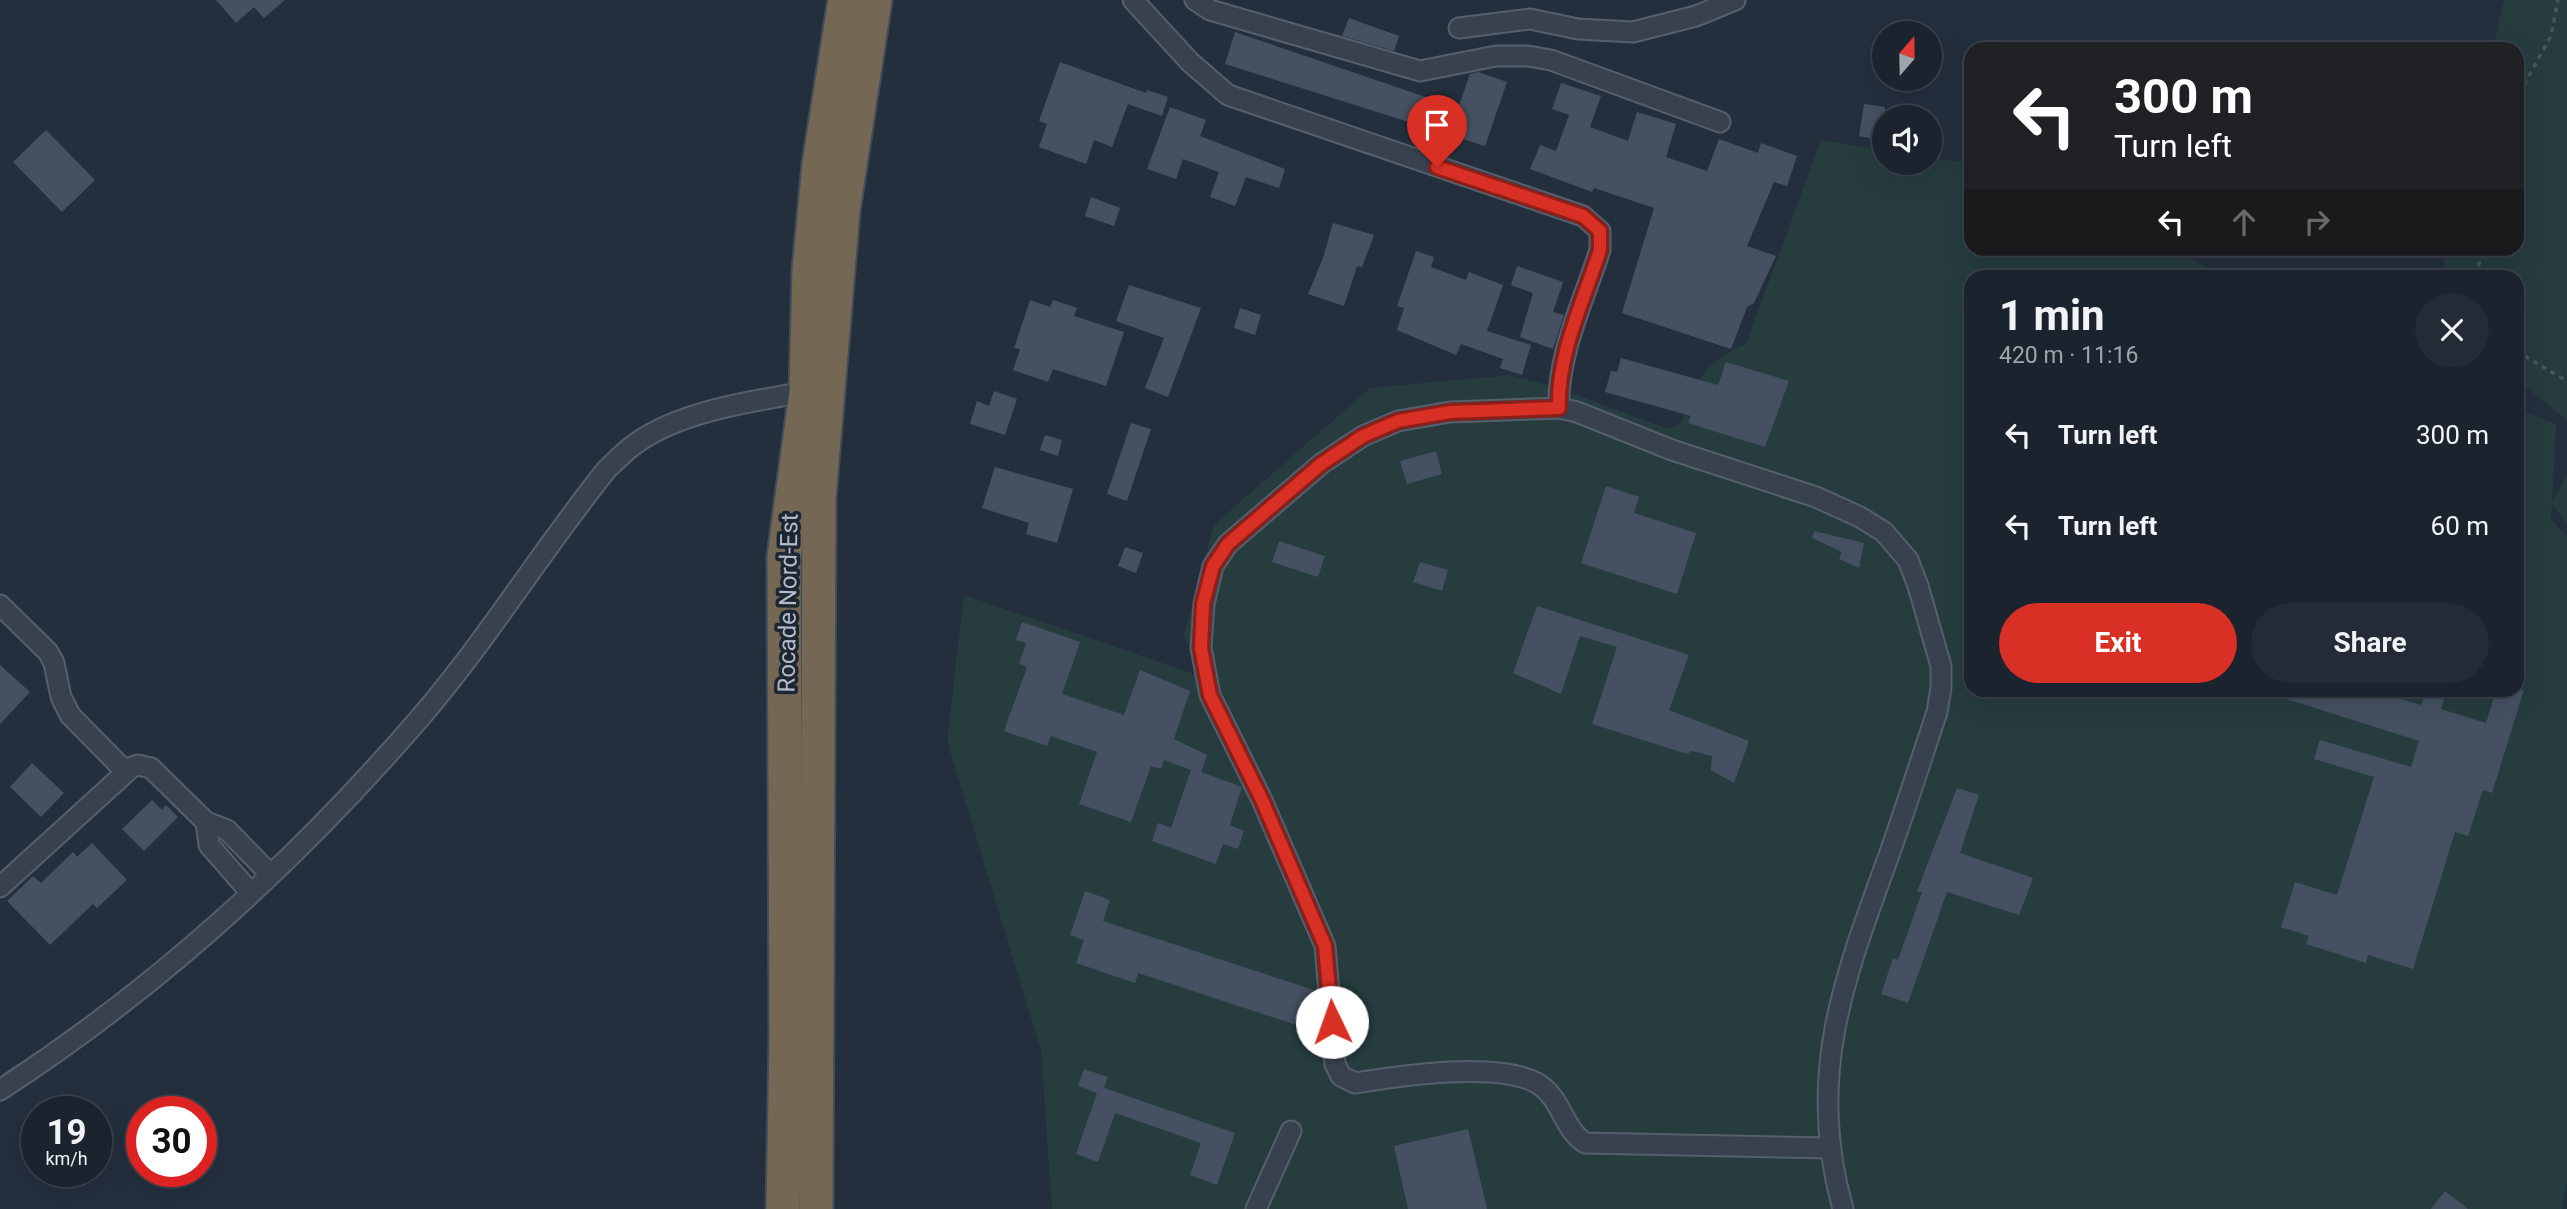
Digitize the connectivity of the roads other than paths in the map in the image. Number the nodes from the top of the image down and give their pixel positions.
1 (845, 0) edge
2 (875, 0) edge
3 (1133, 0) edge
4 (1195, 0) edge
5 (1735, 0) edge
6 (1459, 28) dead end
7 (1720, 122) dead end
8 (806, 392) junction
9 (1559, 408) junction
10 (0, 605) edge
11 (126, 772) junction
12 (206, 822) junction
13 (270, 874) junction
14 (0, 887) edge
15 (250, 892) junction
16 (0, 1090) edge
17 (1291, 1132) dead end
18 (1829, 1147) junction
19 (783, 1209) edge
20 (816, 1209) edge
21 (1256, 1209) edge
22 (1843, 1209) edge

1 - 8 highway, Rocade Nord-Est
2 - 20 highway, Rocade Nord-Est
3 - 9 street
4 - 7 street
5 - 6 street
8 - 13 street
8 - 19 highway, Rocade Nord-Est
9 - 18 street
9 - 18 street
10 - 11 street
11 - 12 street
11 - 14 street
12 - 13 street
12 - 15 street
13 - 15 street
15 - 16 street
17 - 21 street
18 - 22 street

